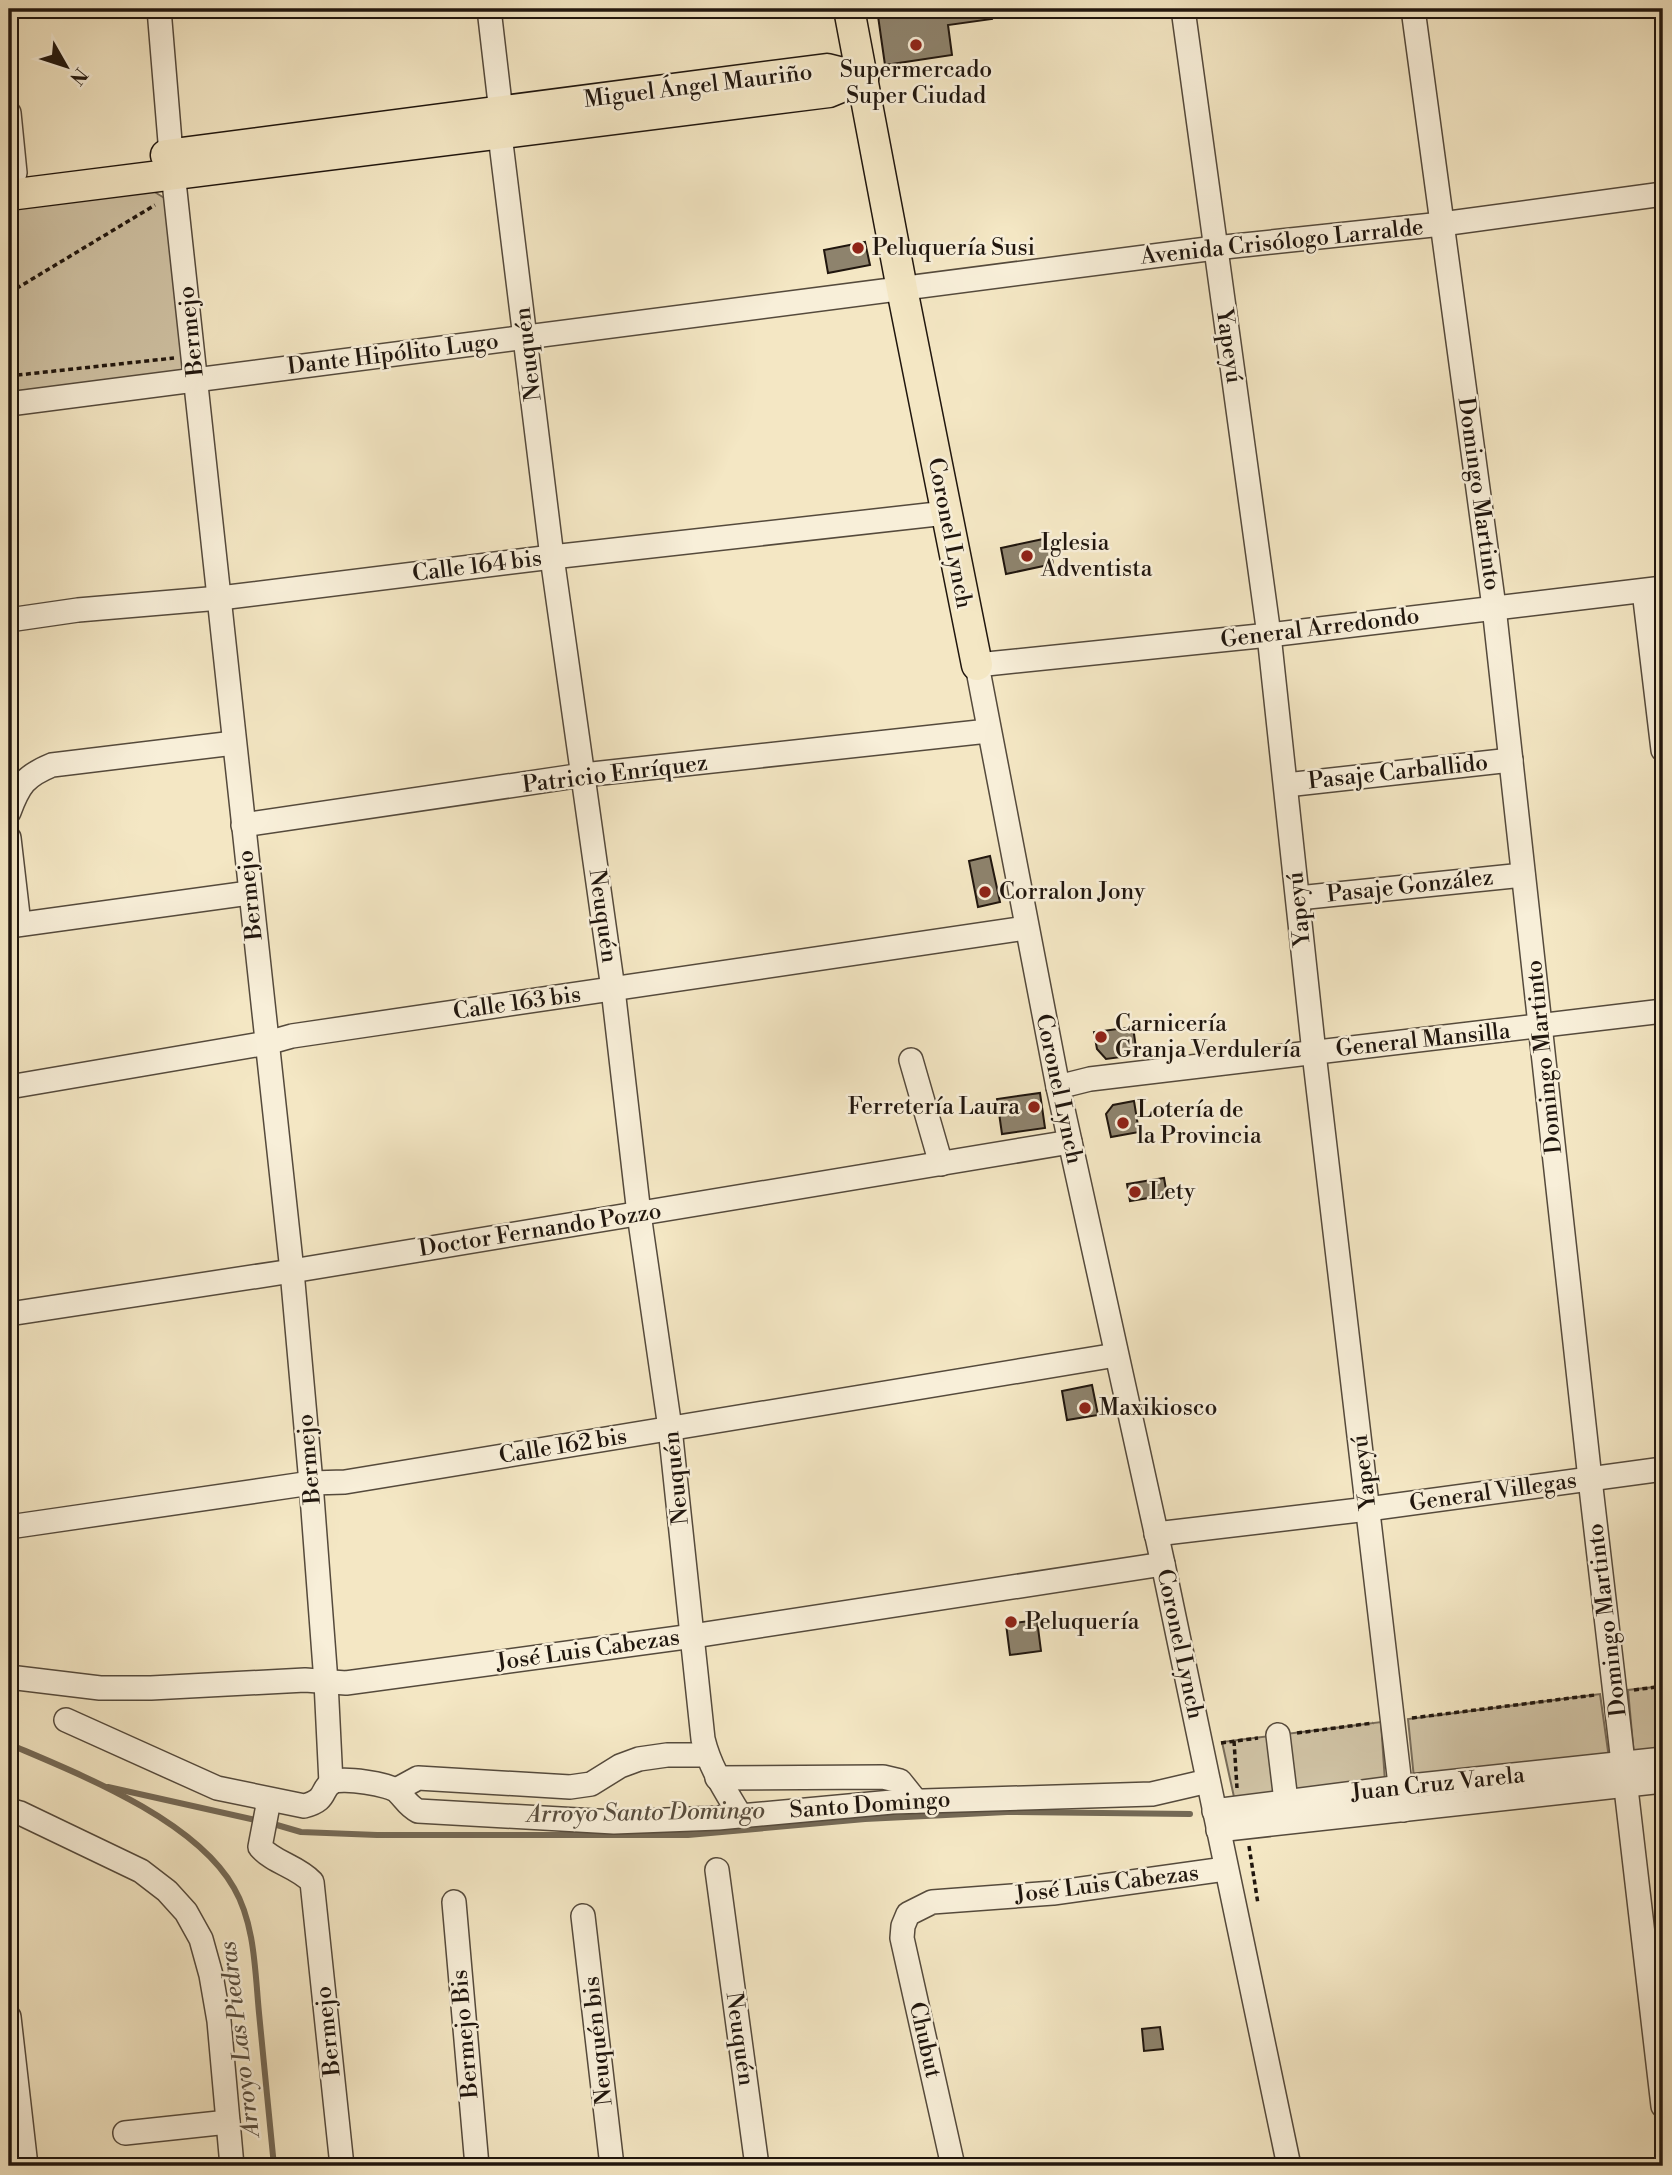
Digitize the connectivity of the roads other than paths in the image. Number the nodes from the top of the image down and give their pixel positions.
1 (159, 9) edge
2 (489, 9) edge
3 (849, 9) edge
4 (1183, 9) edge
5 (1413, 9) edge
6 (863, 78) junction
7 (9, 113) edge
8 (501, 123) junction
9 (173, 164) junction
10 (11, 181) edge
11 (1663, 194) edge
12 (1442, 224) junction
13 (1215, 248) junction
14 (902, 289) junction
15 (526, 337) junction
16 (185, 368) junction
17 (9, 404) edge
18 (946, 513) junction
19 (552, 557) junction
20 (1654, 589) edge
21 (220, 598) junction
22 (1494, 607) junction
23 (9, 620) edge
24 (1269, 635) junction
25 (976, 665) junction
26 (988, 730) junction
27 (234, 743) junction
28 (1663, 750) edge
29 (1511, 760) junction
30 (583, 775) junction
31 (1286, 785) junction
32 (9, 812) edge
33 (243, 825) junction
34 (9, 838) edge
35 (1523, 875) junction
36 (249, 893) junction
37 (1297, 898) junction
38 (14, 925) edge
39 (1026, 928) junction
40 (613, 989) junction
41 (1663, 1011) edge
42 (1542, 1027) junction
43 (267, 1043) junction
44 (1314, 1053) junction
45 (911, 1060) dead end
46 (9, 1087) edge
47 (1058, 1087) junction
48 (1070, 1142) junction
49 (941, 1164) junction
50 (639, 1214) junction
51 (292, 1272) junction
52 (9, 1314) edge
53 (1116, 1355) junction
54 (670, 1428) junction
55 (1663, 1469) edge
56 (1590, 1479) junction
57 (311, 1483) junction
58 (1368, 1509) junction
59 (9, 1528) edge
60 (1156, 1534) junction
61 (1163, 1564) junction
62 (693, 1636) junction
63 (9, 1677) edge
64 (326, 1682) junction
65 (66, 1720) dead end
66 (1278, 1735) road end
67 (707, 1755) junction
68 (1663, 1759) edge
69 (1625, 1774) junction
70 (717, 1778) junction
71 (1208, 1781) junction
72 (1663, 1781) edge
73 (331, 1783) junction
74 (396, 1790) junction
75 (1402, 1799) junction
76 (916, 1801) junction
77 (1286, 1801) junction
78 (268, 1804) junction
79 (9, 1810) edge
80 (740, 1815) junction
81 (1216, 1821) junction
82 (1225, 1869) junction
83 (717, 1870) dead end
84 (454, 1902) dead end
85 (908, 1914) joint
86 (583, 1916) dead end
87 (9, 2017) edge
88 (1663, 2106) edge
89 (228, 2122) junction
90 (125, 2133) dead end
91 (26, 2166) edge
92 (232, 2166) edge
93 (342, 2166) edge
94 (477, 2166) edge
95 (612, 2166) edge
96 (757, 2166) edge
97 (953, 2166) edge
98 (1289, 2166) edge

1 - 9 street, Bermejo
2 - 8 street, Neuquén
3 - 6 main road, Coronel Lynch
4 - 13 street, Yapeyú
5 - 12 street, Domingo Martinto
6 - 8 main road, Miguel Ángel Mauriño
6 - 14 main road, Coronel Lynch
7 - 10 street
8 - 9 main road, Miguel Ángel Mauriño
8 - 15 street, Neuquén
9 - 10 main road, Miguel Ángel Mauriño
9 - 16 street, Bermejo
11 - 12 street, Avenida Crisólogo Larralde
12 - 13 street, Avenida Crisólogo Larralde
12 - 22 street, Domingo Martinto
13 - 14 street, Avenida Crisólogo Larralde
13 - 24 street, Yapeyú
14 - 15 street, Dante Hipólito Lugo
14 - 18 main road, Coronel Lynch
15 - 16 street, Dante Hipólito Lugo
15 - 19 street, Neuquén
16 - 17 street, Dante Hipólito Lugo
16 - 21 street, Bermejo
18 - 19 street, Calle 164 bis
18 - 25 main road, Coronel Lynch
19 - 21 street, Calle 164 bis
19 - 30 street, Neuquén
20 - 22 street, General Arredondo
20 - 28 street
21 - 23 street, Calle 164 bis
21 - 27 street, Bermejo
22 - 24 street, General Arredondo
22 - 29 street, Domingo Martinto
24 - 25 street, General Arredondo
24 - 31 street, Yapeyú
25 - 26 street, Coronel Lynch
26 - 30 street, Patricio Enríquez
26 - 39 street, Coronel Lynch
27 - 32 street
27 - 33 street, Bermejo
29 - 31 street, Pasaje Carballido
29 - 35 street, Domingo Martinto
30 - 33 street, Patricio Enríquez
30 - 40 street, Neuquén
31 - 37 street, Yapeyú
33 - 36 street, Bermejo
34 - 38 street
35 - 37 street, Pasaje González
35 - 42 street, Domingo Martinto
36 - 38 street
36 - 43 street, Bermejo
37 - 44 street, Yapeyú
39 - 40 street, Calle 163 bis
39 - 47 street, Coronel Lynch
40 - 43 street, Calle 163 bis
40 - 50 street, Neuquén
41 - 42 street, General Mansilla
42 - 44 street, General Mansilla
42 - 56 street, Domingo Martinto
43 - 46 street, Calle 163 bis
43 - 51 street, Bermejo
44 - 47 street, General Mansilla
44 - 58 street, Yapeyú
45 - 49 street
47 - 48 street, Coronel Lynch
48 - 49 street, Doctor Fernando Pozzo
48 - 53 street, Coronel Lynch
49 - 50 street, Doctor Fernando Pozzo
50 - 51 street, Doctor Fernando Pozzo
50 - 54 street, Neuquén
51 - 52 street, Doctor Fernando Pozzo
51 - 57 street, Bermejo
53 - 54 street, Calle 162 bis
53 - 60 street, Coronel Lynch
54 - 57 street, Calle 162 bis
54 - 62 street, Neuquén
55 - 56 street, General Villegas
56 - 58 street, General Villegas
56 - 69 street, Domingo Martinto
57 - 59 street, Calle 162 bis
57 - 64 street, Bermejo
58 - 60 street, General Villegas
58 - 75 street, Yapeyú
60 - 61 street, Coronel Lynch
61 - 62 street, José Luis Cabezas
61 - 71 street, Coronel Lynch
62 - 64 street, José Luis Cabezas
62 - 67 street, Neuquén
63 - 64 street, José Luis Cabezas
64 - 73 street, Bermejo
65 - 78 street
66 - 77 street
67 - 70 street, Neuquén
67 - 74 street
68 - 69 street, Juan Cruz Varela
69 - 72 street
69 - 75 street, Juan Cruz Varela
69 - 88 street, Domingo Martinto
70 - 76 street
70 - 80 street, Neuquén
71 - 76 street, Santo Domingo
71 - 81 street, Coronel Lynch
73 - 74 street, Santo Domingo
73 - 78 street
74 - 80 street, Santo Domingo
75 - 77 street, Juan Cruz Varela
75 - 81 street
76 - 80 street, Santo Domingo
77 - 81 street, Juan Cruz Varela
78 - 93 street, Bermejo
79 - 89 street
81 - 82 street, Coronel Lynch
82 - 85 street, José Luis Cabezas
82 - 98 street, Coronel Lynch
83 - 96 street, Neuquén
84 - 94 street, Bermejo Bis
85 - 97 street, Chubut
86 - 95 street, Neuquén bis
87 - 91 street
89 - 90 street
89 - 92 street

